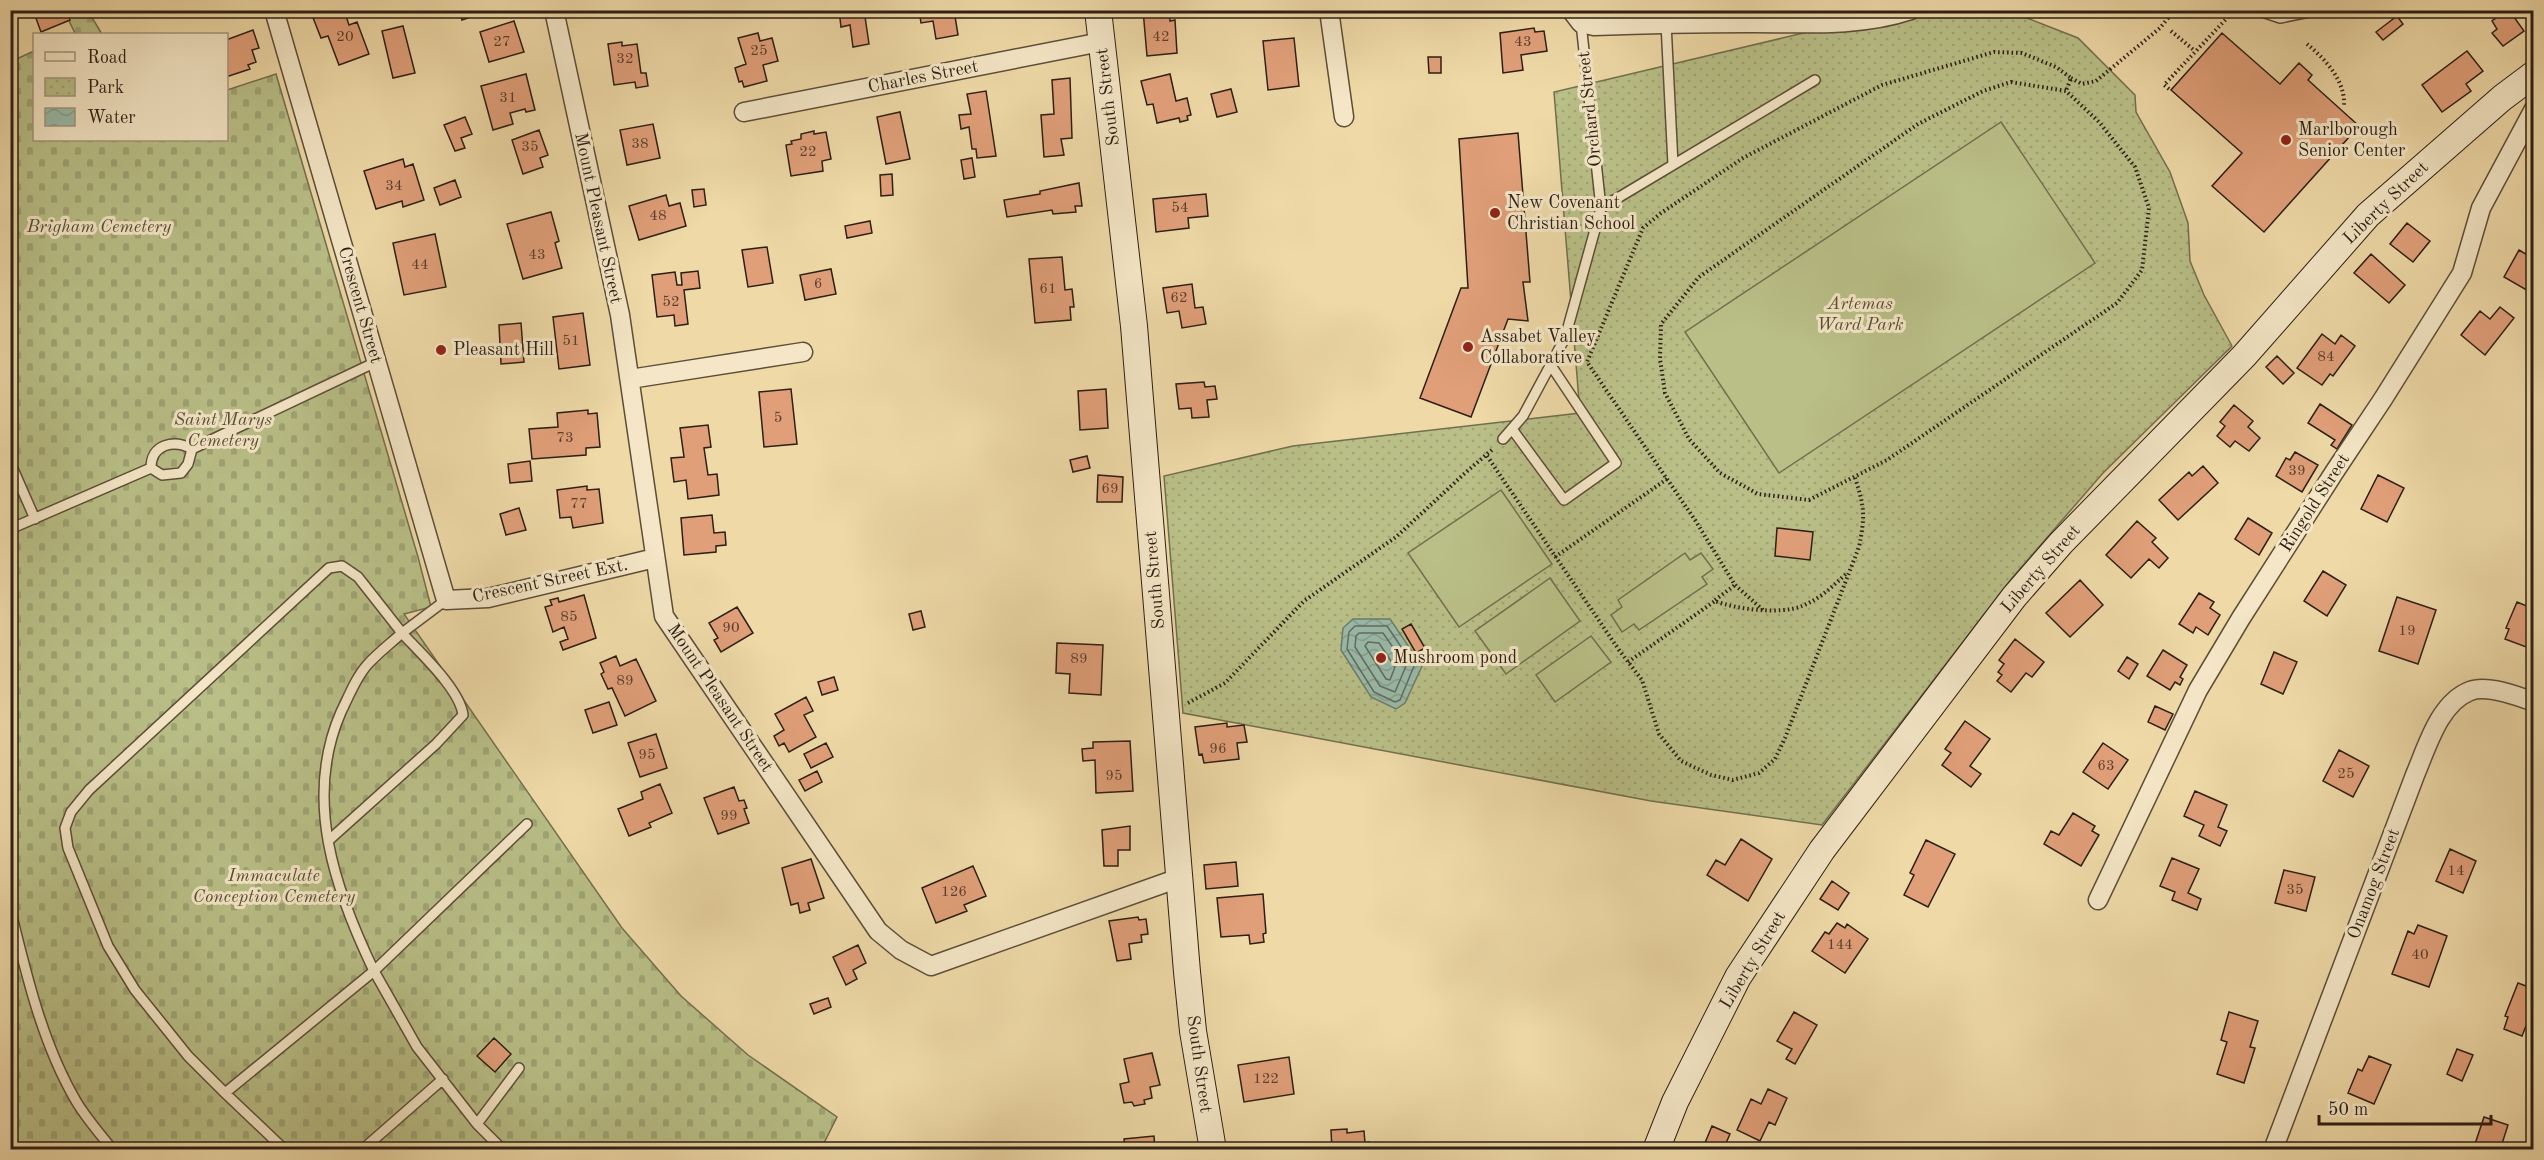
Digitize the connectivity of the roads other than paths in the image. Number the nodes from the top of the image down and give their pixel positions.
1 (274, 10) edge
2 (554, 10) edge
3 (1098, 10) edge
4 (1329, 10) edge
5 (1911, 10) edge
6 (2256, 10) edge
7 (2319, 10) edge
8 (1576, 17) edge
9 (1666, 23) junction
10 (1101, 42) junction
11 (2534, 74) edge
12 (1815, 80) dead end
13 (2534, 109) edge
14 (744, 112) dead end
15 (1344, 117) dead end
16 (1673, 165) junction
17 (1601, 208) junction
18 (803, 352) dead end
19 (376, 362) junction
20 (1552, 367) junction
21 (630, 380) junction
22 (1512, 429) junction
23 (1503, 439) road end
24 (192, 449) junction
25 (10, 462) edge
26 (151, 468) junction
27 (35, 519) junction
28 (10, 529) edge
29 (655, 558) junction
30 (446, 600) junction
31 (402, 633) junction
32 (2534, 702) edge
33 (527, 824) dead end
34 (328, 841) junction
35 (1179, 878) junction
36 (2098, 900) dead end
37 (10, 908) edge
38 (374, 971) junction
39 (519, 1068) dead end
40 (442, 1079) junction
41 (225, 1093) junction
42 (477, 1124) junction
43 (499, 1148) edge
44 (113, 1149) edge
45 (285, 1149) edge
46 (362, 1149) edge
47 (1213, 1149) edge
48 (1656, 1149) edge
49 (2273, 1149) edge

1 - 19 street, Crescent Street
2 - 21 street, Mount Pleasant Street
3 - 10 street, South Street
4 - 15 street
5 - 9 street
6 - 7 lane
8 - 9 street
8 - 17 lane, Orchard Street
9 - 16 lane
10 - 14 street, Charles Street
10 - 35 street, South Street
11 - 48 street, Liberty Street
12 - 16 lane
13 - 36 street, Ringold Street
16 - 17 lane
17 - 20 lane, Orchard Street
18 - 21 street
19 - 24 lane
19 - 30 street, Crescent Street
20 - 22 lane, Orchard Street
20 - 22 lane
21 - 29 street, Mount Pleasant Street
22 - 23 lane, Orchard Street
24 - 26 lane
24 - 26 lane
25 - 27 lane
26 - 27 lane
27 - 28 lane
29 - 30 street, Crescent Street Ext.
29 - 35 street, Mount Pleasant Street
30 - 31 lane
31 - 34 lane
31 - 34 lane
31 - 41 lane
32 - 49 street, Onamog Street
33 - 38 lane
34 - 38 lane
35 - 47 street, South Street
37 - 44 lane
38 - 40 lane
38 - 41 lane
39 - 42 lane
40 - 42 lane
40 - 46 lane
41 - 45 lane
42 - 43 lane

